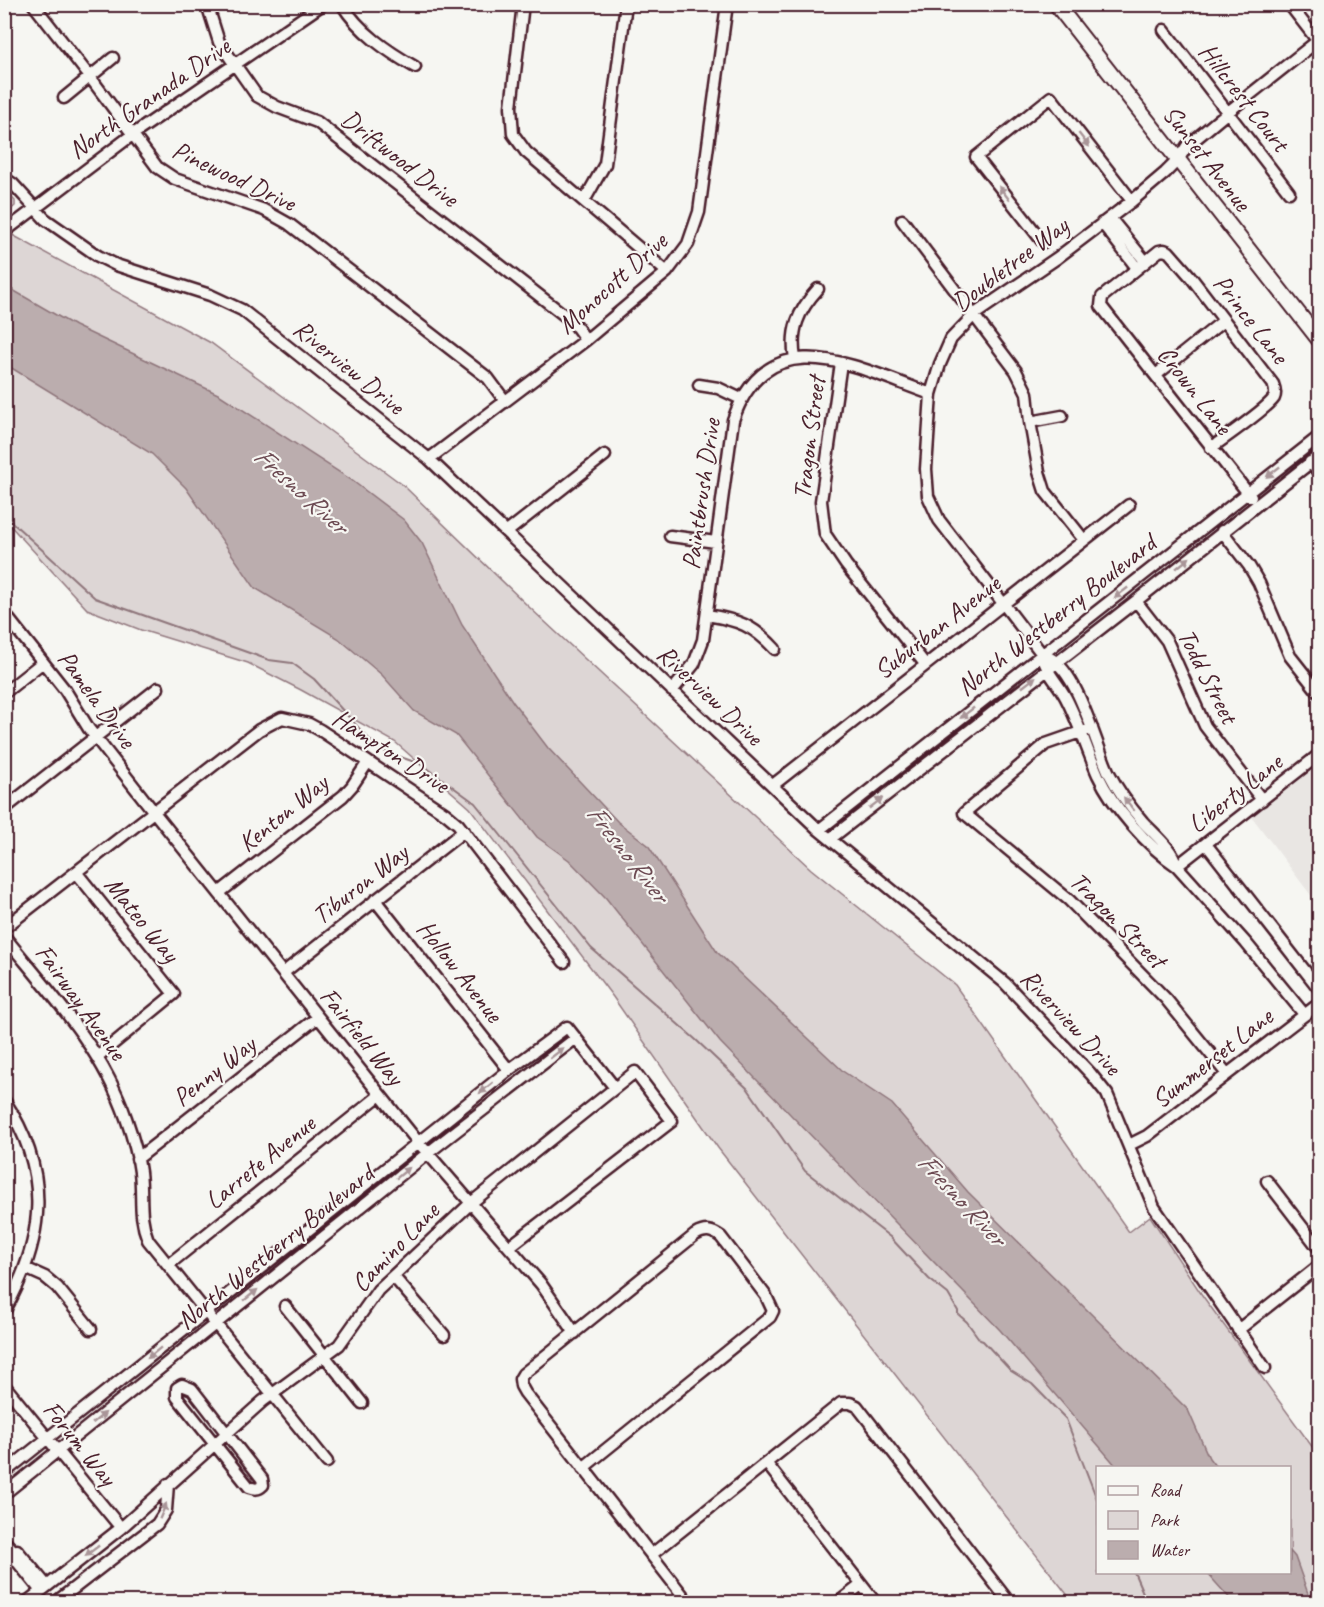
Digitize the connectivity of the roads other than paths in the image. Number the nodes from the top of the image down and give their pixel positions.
1 (33, 4) edge
2 (207, 4) edge
3 (323, 4) edge
4 (342, 4) edge
5 (523, 4) edge
6 (626, 4) edge
7 (727, 4) edge
8 (1056, 4) edge
9 (1289, 4) edge
10 (1164, 30) dead end
11 (1319, 42) edge
12 (113, 58) dead end
13 (235, 66) junction
14 (415, 67) dead end
15 (90, 76) junction
16 (64, 98) dead end
17 (1228, 112) junction
18 (132, 135) junction
19 (1178, 160) junction
20 (4, 178) edge
21 (1289, 192) dead end
22 (584, 201) junction
23 (1132, 201) junction
24 (35, 208) junction
25 (902, 220) dead end
26 (1106, 220) junction
27 (4, 232) edge
28 (1041, 240) dead end
29 (1141, 265) junction
30 (667, 272) junction
31 (818, 289) dead end
32 (975, 314) junction
33 (1223, 321) junction
34 (586, 340) junction
35 (1320, 341) edge
36 (795, 359) junction
37 (841, 363) junction
38 (1156, 375) junction
39 (699, 385) dead end
40 (931, 394) junction
41 (741, 399) junction
42 (506, 400) junction
43 (1062, 416) dead end
44 (1030, 422) junction
45 (1320, 436) edge
46 (1211, 448) junction
47 (605, 455) dead end
48 (1320, 455) edge
49 (429, 459) junction
50 (1310, 462) junction
51 (1320, 474) edge
52 (1248, 492) junction
53 (1257, 504) junction
54 (1129, 505) dead end
55 (1222, 531) junction
56 (507, 532) junction
57 (670, 536) dead end
58 (1084, 540) junction
59 (716, 542) junction
60 (1136, 601) junction
61 (1003, 604) junction
62 (4, 614) edge
63 (707, 615) junction
64 (775, 649) dead end
65 (1042, 654) junction
66 (43, 662) junction
67 (1056, 662) junction
68 (925, 664) junction
69 (1046, 669) junction
70 (158, 688) dead end
71 (672, 691) junction
72 (4, 693) edge
73 (1320, 694) edge
74 (1087, 730) junction
75 (96, 737) junction
76 (1320, 754) edge
77 (368, 762) junction
78 (772, 784) junction
79 (1262, 800) junction
80 (4, 809) edge
81 (153, 812) junction
82 (819, 830) junction
83 (464, 831) junction
84 (830, 839) junction
85 (1206, 844) junction
86 (1177, 866) junction
87 (76, 872) junction
88 (219, 893) junction
89 (375, 900) junction
90 (4, 928) edge
91 (4, 936) edge
92 (564, 962) dead end
93 (283, 973) junction
94 (1320, 990) edge
95 (1320, 1003) edge
96 (1304, 1014) junction
97 (318, 1017) junction
98 (576, 1038) junction
99 (97, 1057) junction
100 (508, 1070) junction
101 (1227, 1074) junction
102 (615, 1088) junction
103 (380, 1095) junction
104 (4, 1100) edge
105 (418, 1142) junction
106 (1130, 1145) junction
107 (428, 1154) junction
108 (137, 1160) junction
109 (1268, 1181) dead end
110 (471, 1203) junction
111 (509, 1247) junction
112 (1320, 1250) edge
113 (168, 1265) junction
114 (1320, 1265) edge
115 (25, 1268) junction
116 (393, 1276) junction
117 (285, 1306) dead end
118 (4, 1312) edge
119 (206, 1312) junction
120 (216, 1324) junction
121 (91, 1329) dead end
122 (1238, 1330) junction
123 (574, 1333) junction
124 (444, 1335) dead end
125 (324, 1357) junction
126 (1265, 1368) dead end
127 (4, 1385) edge
128 (272, 1394) junction
129 (362, 1404) dead end
130 (226, 1433) junction
131 (48, 1438) junction
132 (213, 1444) junction
133 (58, 1451) junction
134 (327, 1462) dead end
135 (766, 1464) junction
136 (583, 1468) junction
137 (4, 1473) edge
138 (168, 1484) junction
139 (4, 1494) edge
140 (121, 1528) junction
141 (9, 1548) edge
142 (651, 1555) junction
143 (861, 1585) junction
144 (44, 1588) junction
145 (27, 1602) edge
146 (56, 1602) edge
147 (688, 1602) edge
148 (839, 1602) edge
149 (875, 1602) edge
150 (1009, 1602) edge

1 - 15 street, Pinewood Drive
2 - 13 street, Driftwood Drive
3 - 13 street, North Granada Drive
4 - 14 street
5 - 22 street
6 - 22 street
7 - 30 street, Monocott Drive
8 - 19 main road, Sunset Avenue
9 - 11 street
10 - 17 street, Hillcrest Court
11 - 17 street, Doubletree Way
12 - 15 street
13 - 18 street, North Granada Drive
13 - 34 street, Driftwood Drive
15 - 16 street
15 - 18 street, Pinewood Drive
17 - 19 street, Doubletree Way
17 - 21 street, Hillcrest Court
18 - 24 street, North Granada Drive
18 - 42 street, Pinewood Drive
19 - 23 street, Doubletree Way
19 - 35 main road, Sunset Avenue
20 - 24 street, Riverview Drive
22 - 30 street
23 - 26 street, Doubletree Way
28 -> 23 street
24 - 27 street, North Granada Drive
24 - 49 street, Riverview Drive
25 - 32 street
26 - 29 street
26 - 32 street, Doubletree Way
29 - 33 street, Prince Lane
29 - 38 street, Crown Lane
30 - 34 street, Monocott Drive
31 - 36 street
32 - 40 street, Doubletree Way
32 - 44 street
33 - 38 street
33 - 46 street, Prince Lane
34 - 42 street, Monocott Drive
36 - 37 street, Paintbrush Drive
36 - 41 street, Paintbrush Drive
37 - 40 street, Paintbrush Drive
37 - 68 street, Tragon Street
38 - 46 street, Crown Lane
39 - 41 street
40 - 61 street, Doubletree Way
41 - 59 street, Paintbrush Drive
42 - 49 street, Monocott Drive
43 - 44 street
44 - 58 street
45 -> 52 street, North Westberry Boulevard
46 - 52 street, Crown Lane
47 - 56 street
48 - 50 street, North Westberry Boulevard
49 - 56 street, Riverview Drive
50 - 51 street
50 - 53 street, North Westberry Boulevard
52 - 53 street, Crown Lane
52 -> 65 street, North Westberry Boulevard
53 - 55 street, North Westberry Boulevard
54 - 58 street, Suburban Avenue
60 -> 55 street, North Westberry Boulevard
55 - 73 street
56 - 71 street, Riverview Drive
57 - 59 street
58 - 61 street, Suburban Avenue
59 - 63 street, Paintbrush Drive
60 - 67 street, North Westberry Boulevard
60 - 79 street, Todd Street
61 - 65 street, Doubletree Way
61 - 68 street, Suburban Avenue
62 - 66 street, Pamela Drive
63 - 64 street
63 - 71 street, Paintbrush Drive
65 - 67 street, Doubletree Way
65 - 69 street, Doubletree Way
65 -> 82 street, North Westberry Boulevard
66 - 72 street
66 - 75 street, Pamela Drive
67 - 69 street, North Westberry Boulevard
67 - 74 street, Doubletree Way
68 - 78 street, Suburban Avenue
69 - 74 street, Doubletree Way
84 -> 69 street, North Westberry Boulevard
70 - 75 street
71 - 78 street, Riverview Drive
74 - 86 street, Doubletree Way
74 - 101 street, Tragon Street
75 - 80 street
75 - 81 street, Pamela Drive
76 - 79 street, Liberty Lane
77 - 81 street, Hampton Drive
77 - 83 street, Hampton Drive
77 - 88 street, Kenton Way
78 - 82 street, Riverview Drive
79 - 85 street, Liberty Lane
81 - 87 street, Hampton Drive
81 - 88 street, Fairfield Way
82 - 84 street, Riverview Drive
83 - 89 street, Tiburon Way
83 - 92 street, Hampton Drive
84 - 106 street, Riverview Drive
85 - 86 street, Liberty Lane
85 - 94 street
86 - 96 street, Doubletree Way
87 - 90 street, Hampton Drive
87 - 99 street, Mateo Way
88 - 93 street, Fairfield Way
89 - 93 street, Tiburon Way
89 - 100 street, Hollow Avenue
91 - 99 street, Fairway Avenue
93 - 97 street, Fairfield Way
95 - 96 street, Summerset Lane
96 - 101 street, Summerset Lane
97 - 103 street, Fairfield Way
97 - 108 street, Penny Way
98 - 100 street, North Westberry Boulevard
98 - 102 street
107 -> 98 street, North Westberry Boulevard
99 - 108 street, Fairway Avenue
100 -> 105 street, North Westberry Boulevard
101 - 106 street, Summerset Lane
102 - 110 street, Camino Lane
102 - 111 street, Camino Lane
103 - 105 street, Fairfield Way
103 - 113 street, Larrete Avenue
104 - 115 street
105 - 107 street, Fairfield Way
105 - 119 street, North Westberry Boulevard
106 - 122 street, Riverview Drive
107 - 110 street, Fairfield Way
120 -> 107 street, North Westberry Boulevard
108 - 113 street, Fairway Avenue
109 - 112 street
110 - 111 street, Fairfield Way
110 - 116 street, Camino Lane
111 - 123 street, Fairfield Way
113 - 119 street, Fairway Avenue
114 - 122 street
115 - 118 street
115 - 121 street
116 - 124 street
116 - 125 street, Camino Lane
117 - 125 street
119 - 120 street, Fairway Avenue
119 -> 131 street, North Westberry Boulevard
120 - 128 street, Fairway Avenue
133 -> 120 street, North Westberry Boulevard
122 - 126 street, Riverview Drive
123 - 136 street
123 - 136 street
125 - 128 street, Camino Lane
125 - 129 street
127 - 131 street, Forum Way
128 - 130 street, Camino Lane
128 - 134 street, Fairway Avenue
130 - 132 street, Camino Lane
130 - 132 street
130 - 132 street
131 - 133 street, Forum Way
131 - 137 street, North Westberry Boulevard
132 - 138 street, Camino Lane
133 - 139 street, North Westberry Boulevard
133 - 140 street, Forum Way
135 - 142 street
135 - 143 street
135 - 150 street
136 - 142 street
138 - 140 street, Camino Lane
146 -> 138 street
140 -> 144 street, Camino Lane
141 - 144 street
142 - 147 street
143 - 148 street
143 - 149 street
144 - 145 street, Camino Lane

